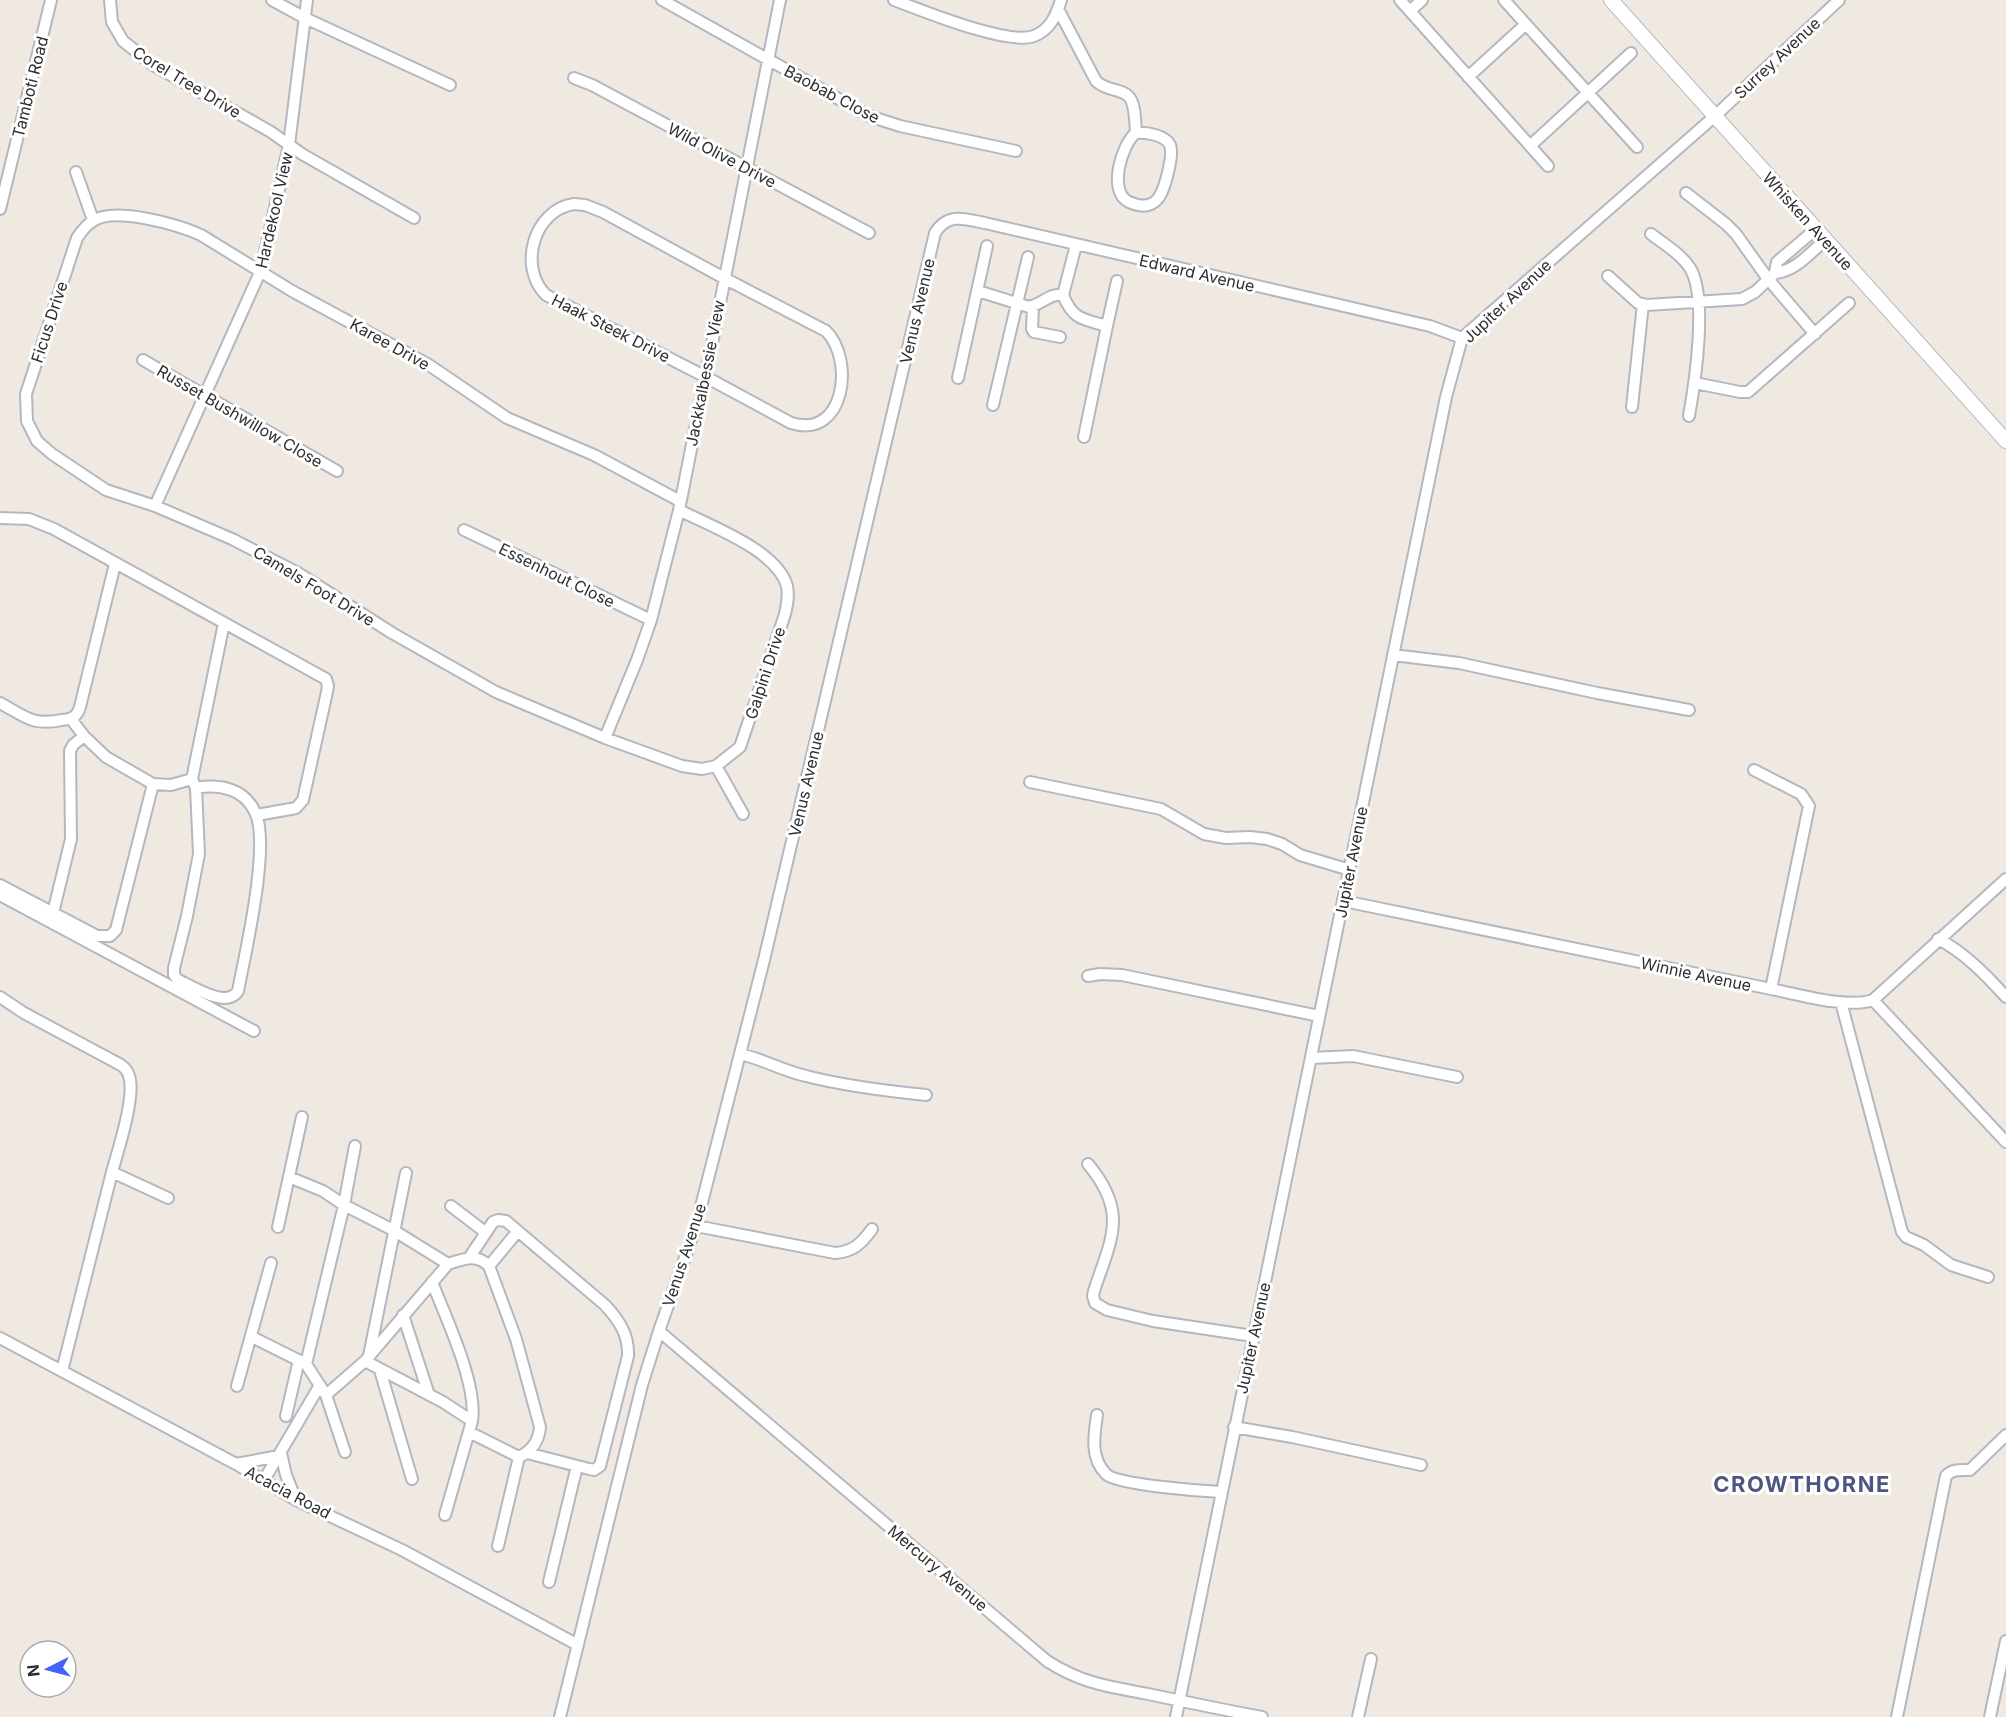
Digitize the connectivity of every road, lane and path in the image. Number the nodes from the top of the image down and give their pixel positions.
1 (51, 0) edge
2 (110, 0) edge
3 (272, 0) edge
4 (307, 0) edge
5 (662, 0) edge
6 (780, 0) edge
7 (894, 0) edge
8 (1400, 0) edge
9 (1422, 0) edge
10 (1504, 0) edge
11 (1611, 0) edge
12 (1839, 0) edge
13 (1059, 5) edge
14 (1410, 11) junction
15 (305, 18) junction
16 (1527, 24) junction
17 (1631, 53) dead end
18 (767, 59) junction
19 (1468, 77) junction
20 (574, 78) dead end
21 (450, 85) dead end
22 (1588, 92) junction
23 (1715, 116) junction
24 (1136, 133) junction
25 (289, 145) junction
26 (1530, 146) junction
27 (1637, 147) dead end
28 (1016, 152) dead end
29 (1548, 166) dead end
30 (746, 168) junction
31 (76, 172) dead end
32 (1686, 193) dead end
33 (0, 209) edge
34 (414, 218) dead end
35 (93, 220) junction
36 (869, 233) dead end
37 (935, 233) joint
38 (1651, 234) dead end
39 (1821, 234) junction
40 (1076, 245) junction
41 (1796, 245) junction
42 (987, 246) dead end
43 (1028, 257) dead end
44 (1805, 257) junction
45 (261, 270) junction
46 (1608, 276) dead end
47 (1772, 276) junction
48 (724, 278) junction
49 (1117, 281) dead end
50 (978, 291) junction
51 (1063, 295) junction
52 (1699, 302) junction
53 (1018, 303) junction
54 (1849, 303) dead end
55 (1643, 304) junction
56 (1033, 307) junction
57 (1107, 326) junction
58 (1815, 334) junction
59 (1060, 337) dead end
60 (1462, 338) junction
61 (143, 360) dead end
62 (704, 376) junction
63 (958, 378) dead end
64 (1695, 383) junction
65 (204, 396) junction
66 (993, 405) dead end
67 (1632, 407) dead end
68 (1689, 416) dead end
69 (30, 430) joint
70 (1084, 437) dead end
71 (2006, 441) edge
72 (337, 471) dead end
73 (679, 506) junction
74 (155, 507) junction
75 (1, 521) edge
76 (464, 530) dead end
77 (115, 564) junction
78 (651, 620) junction
79 (225, 623) junction
80 (1393, 655) junction
81 (0, 704) edge
82 (1689, 710) dead end
83 (70, 719) junction
84 (84, 736) junction
85 (605, 738) junction
86 (717, 766) junction
87 (1754, 770) dead end
88 (1030, 782) dead end
89 (194, 783) junction
90 (153, 784) junction
91 (743, 814) dead end
92 (257, 815) junction
93 (1350, 870) junction
94 (2006, 879) edge
95 (0, 885) edge
96 (0, 895) edge
97 (1344, 901) junction
98 (53, 912) junction
99 (1938, 939) junction
100 (1088, 976) dead end
101 (1771, 989) junction
102 (0, 997) edge
103 (2006, 997) edge
104 (1873, 1000) junction
105 (1841, 1002) junction
106 (1319, 1016) junction
107 (254, 1031) dead end
108 (740, 1054) junction
109 (1311, 1058) junction
110 (1457, 1077) dead end
111 (926, 1095) dead end
112 (302, 1117) dead end
113 (2006, 1142) edge
114 (355, 1146) dead end
115 (1088, 1164) dead end
116 (112, 1172) junction
117 (406, 1173) dead end
118 (289, 1177) junction
119 (168, 1198) dead end
120 (344, 1205) junction
121 (451, 1206) dead end
122 (696, 1226) junction
123 (278, 1227) dead end
124 (872, 1229) dead end
125 (393, 1230) junction
126 (518, 1231) junction
127 (485, 1232) junction
128 (469, 1258) junction
129 (270, 1263) dead end
130 (448, 1264) junction
131 (489, 1266) junction
132 (1988, 1276) dead end
133 (432, 1282) junction
134 (403, 1315) junction
135 (659, 1331) junction
136 (1253, 1336) junction
137 (252, 1337) junction
138 (0, 1338) edge
139 (367, 1359) junction
140 (302, 1362) junction
141 (380, 1370) junction
142 (62, 1371) junction
143 (320, 1385) junction
144 (237, 1386) dead end
145 (326, 1395) junction
146 (429, 1395) junction
147 (1097, 1415) dead end
148 (285, 1416) dead end
149 (470, 1426) junction
150 (1234, 1427) junction
151 (2004, 1440) edge
152 (345, 1452) dead end
153 (280, 1455) junction
154 (523, 1455) junction
155 (236, 1464) junction
156 (1421, 1465) dead end
157 (577, 1466) junction
158 (412, 1479) dead end
159 (264, 1480) junction
160 (1221, 1492) junction
161 (297, 1500) junction
162 (446, 1515) dead end
163 (498, 1546) dead end
164 (549, 1582) dead end
165 (2006, 1641) edge
166 (578, 1645) junction
167 (1371, 1659) dead end
168 (1179, 1701) junction
169 (560, 1717) edge
170 (1176, 1717) edge
171 (1262, 1717) edge
172 (1358, 1717) edge
173 (1897, 1717) edge
174 (1990, 1717) edge

1 - 33 street, Tamboti Road
2 - 25 street, Corel Tree Drive
3 - 15 street
4 - 15 street, Hardekool View
5 - 18 street, Baobab Close
6 - 18 street, Jackkalbessie View
7 - 13 street
8 - 14 street
9 - 14 street
10 - 16 street
11 - 23 street, Whisken Avenue
12 - 23 street, Surrey Avenue
13 - 24 street
14 - 19 street
15 - 21 street
15 - 25 street, Hardekool View
16 - 19 street
16 - 22 street
17 - 22 street
18 - 28 street, Baobab Close
18 - 30 street, Jackkalbessie View
19 - 26 street
20 - 30 street, Wild Olive Drive
22 - 26 street
22 - 27 street
23 - 39 street, Whisken Avenue
23 - 60 street, Jupiter Avenue
24 - 24 street
25 - 34 street, Corel Tree Drive
25 - 45 street, Hardekool View
26 - 29 street
30 - 36 street, Wild Olive Drive
30 - 48 street, Jackkalbessie View
31 - 35 street
32 - 47 street
35 - 45 street, Karee Drive
35 - 69 street, Ficus Drive
37 - 40 street, Edward Avenue
37 - 108 street, Venus Avenue
38 - 52 street
39 - 41 street
39 - 44 street
39 - 71 street, Whisken Avenue
40 - 51 street
40 - 60 street, Edward Avenue
41 - 44 street
41 - 47 street
42 - 50 street
43 - 53 street
44 - 47 street
45 - 65 street, Hardekool View
45 - 73 street, Karee Drive
46 - 55 street
47 - 52 street
47 - 58 street
48 - 62 street, Jackkalbessie View
48 - 62 street, Haak Steek Drive
48 - 62 street, Haak Steek Drive
49 - 57 street
50 - 53 street
50 - 63 street
51 - 56 street
51 - 57 street
52 - 55 street
52 - 64 street
53 - 56 street
53 - 66 street
54 - 58 street
55 - 67 street
56 - 59 street
57 - 70 street
58 - 64 street
60 - 80 street, Jupiter Avenue
61 - 65 street, Russet Bushwillow Close
62 - 73 street, Jackkalbessie View
64 - 68 street
65 - 72 street, Russet Bushwillow Close
65 - 74 street, Hardekool View
69 - 74 street, Camels Foot Drive
73 - 78 street, Jackkalbessie View
73 - 86 street, Galpini Drive
74 - 85 street, Camels Foot Drive
75 - 77 street
76 - 78 street, Essenhout Close
77 - 79 street
77 - 83 street
78 - 85 street, Jackkalbessie View
79 - 89 street
79 - 92 street
80 - 82 street
80 - 93 street, Jupiter Avenue
81 - 83 street
83 - 84 street
84 - 90 street
84 - 98 street
85 - 86 street
86 - 91 street
87 - 101 street
88 - 93 street
89 - 90 street
89 - 92 street
89 - 92 street
90 - 98 street
93 - 97 street, Jupiter Avenue
94 - 99 street
95 - 98 street
96 - 107 street
97 - 101 street, Winnie Avenue
97 - 106 street, Jupiter Avenue
99 - 103 street
99 - 104 street
100 - 106 street
101 - 105 street, Winnie Avenue
102 - 116 street
104 - 105 street, Winnie Avenue
104 - 113 street
105 - 132 street
106 - 109 street, Jupiter Avenue
108 - 111 street
108 - 122 street, Venus Avenue
109 - 110 street
109 - 136 street, Jupiter Avenue
112 - 118 street
114 - 120 street
115 - 136 street
116 - 119 street
116 - 142 street
117 - 125 street
118 - 120 street
118 - 123 street
120 - 125 street
120 - 140 street
121 - 127 street
122 - 124 street
122 - 135 street, Venus Avenue
125 - 130 street
125 - 139 street
126 - 127 street
126 - 131 street
126 - 157 street
127 - 128 street
128 - 130 street
128 - 131 street
129 - 137 street
130 - 133 street
131 - 154 street
133 - 134 street
133 - 149 street
134 - 139 street
134 - 146 street
135 - 166 street, Venus Avenue
135 - 168 street, Mercury Avenue
136 - 150 street, Jupiter Avenue
137 - 140 street
137 - 144 street
138 - 142 street, Acacia Road
139 - 141 street
139 - 145 street
140 - 143 street
140 - 148 street
141 - 146 street
141 - 158 street
142 - 155 street, Acacia Road
143 - 145 street
143 - 153 street
145 - 152 street
146 - 149 street
147 - 160 street
149 - 154 street
149 - 162 street
150 - 156 street
150 - 160 street, Jupiter Avenue
151 - 173 street
153 - 155 street
153 - 159 street
153 - 161 street
154 - 157 street
154 - 163 street
155 - 159 street, Acacia Road
157 - 164 street
159 - 161 street, Acacia Road
160 - 168 street, Jupiter Avenue
161 - 166 street, Acacia Road
165 - 174 street
166 - 169 street, Venus Avenue
167 - 172 street
168 - 170 street, Jupiter Avenue
168 - 171 street, Mercury Avenue

